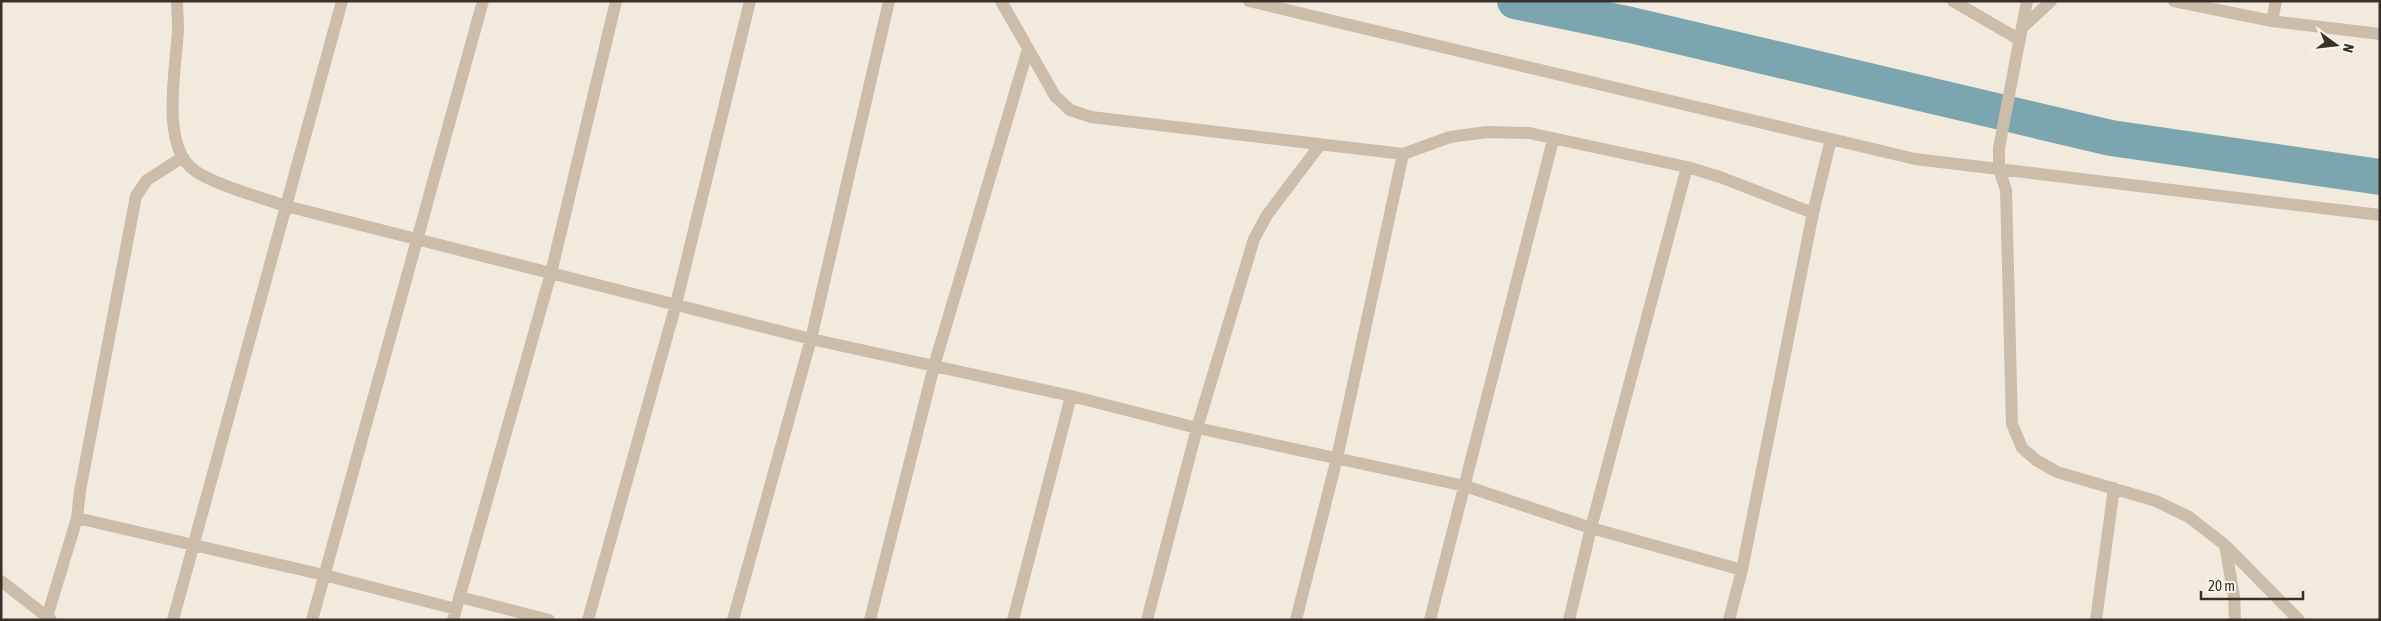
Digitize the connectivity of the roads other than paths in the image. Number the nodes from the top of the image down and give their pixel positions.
1 (176, 1) edge
2 (342, 1) edge
3 (483, 1) edge
4 (616, 1) edge
5 (750, 1) edge
6 (890, 1) edge
7 (1001, 1) edge
8 (1249, 1) edge
9 (1953, 1) edge
10 (2028, 1) edge
11 (2050, 1) edge
12 (2174, 1) edge
13 (2276, 1) edge
14 (2272, 21) junction
15 (2022, 27) junction
16 (2380, 34) edge
17 (2020, 40) junction
18 (1028, 49) junction
19 (1831, 138) junction
20 (1553, 140) junction
21 (1320, 145) junction
22 (1404, 154) junction
23 (183, 157) junction
24 (1688, 167) junction
25 (1999, 169) junction
26 (286, 206) junction
27 (1813, 213) junction
28 (2380, 215) edge
29 (417, 239) junction
30 (551, 273) junction
31 (676, 304) junction
32 (811, 339) junction
33 (934, 366) junction
34 (1071, 396) junction
35 (1197, 428) junction
36 (1338, 458) junction
37 (1465, 486) junction
38 (2114, 488) junction
39 (77, 518) junction
40 (1591, 528) junction
41 (194, 545) junction
42 (2225, 545) junction
43 (1742, 570) junction
44 (324, 575) junction
45 (1, 581) edge
46 (456, 609) edge
47 (49, 618) edge
48 (173, 620) edge
49 (312, 620) edge
50 (549, 620) edge
51 (588, 620) edge
52 (733, 620) edge
53 (870, 620) edge
54 (1013, 620) edge
55 (1147, 620) edge
56 (1296, 620) edge
57 (1430, 620) edge
58 (1569, 620) edge
59 (1729, 620) edge
60 (2096, 620) edge
61 (2235, 620) edge
62 (2299, 620) edge

1 - 23 street
2 - 26 street
3 - 29 street
4 - 30 street
5 - 31 street
6 - 32 street
7 - 18 street
8 - 19 street
9 - 17 street
10 - 15 street
11 - 15 street
12 - 14 street
13 - 14 street
14 - 16 street
15 - 17 street
17 - 25 street
18 - 21 street
18 - 33 street
19 - 25 street
19 - 27 street
20 - 22 street
20 - 24 street
20 - 37 street
21 - 22 street
21 - 35 street
22 - 36 street
23 - 26 street
23 - 39 street
24 - 27 street
24 - 40 street
25 - 28 street
25 - 38 street
26 - 29 street
26 - 41 street
27 - 43 street
29 - 30 street
29 - 44 street
30 - 31 street
30 - 46 street
31 - 32 street
31 - 51 street
32 - 33 street
32 - 52 street
33 - 34 street
33 - 53 street
34 - 35 street
34 - 54 street
35 - 36 street
35 - 55 street
36 - 37 street
36 - 56 street
37 - 40 street
37 - 57 street
38 - 42 street
38 - 60 street
39 - 41 street
39 - 47 street
40 - 43 street
40 - 58 street
41 - 44 street
41 - 48 street
42 - 61 street
42 - 62 street
43 - 59 street
44 - 46 street
44 - 49 street
45 - 47 street
46 - 50 street

